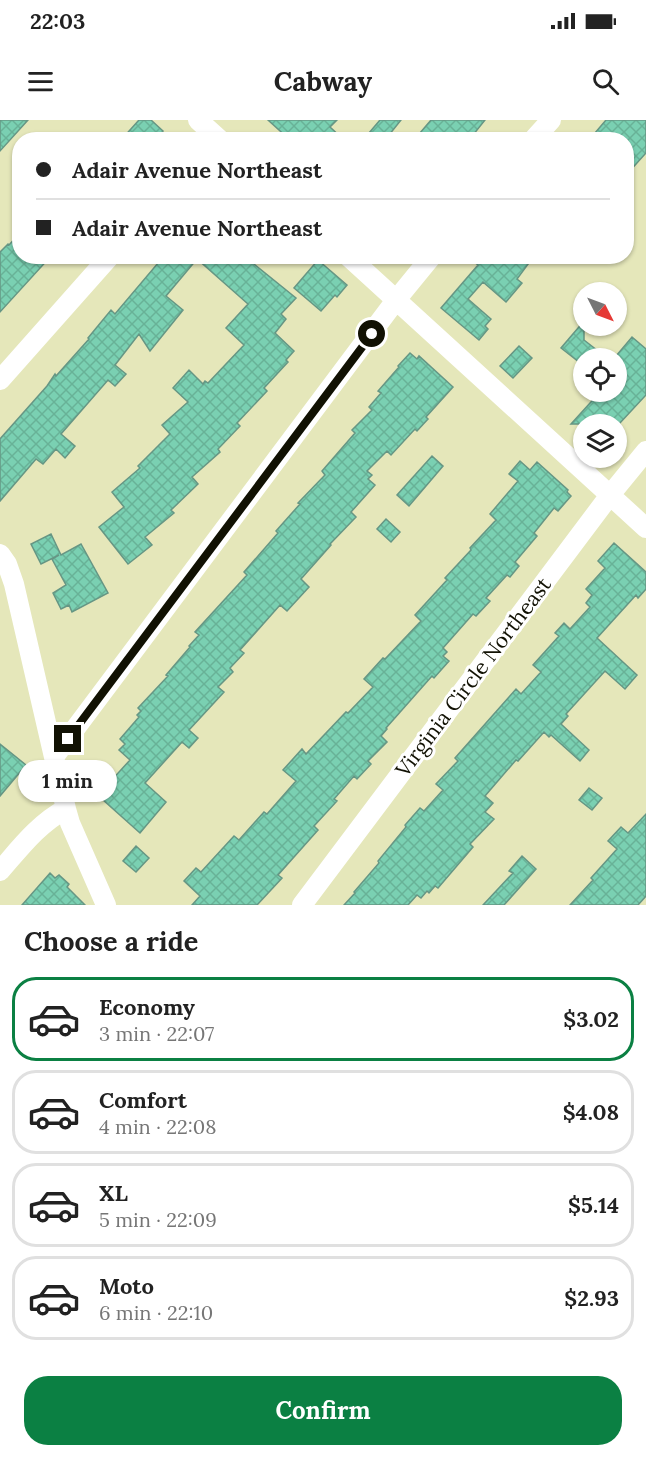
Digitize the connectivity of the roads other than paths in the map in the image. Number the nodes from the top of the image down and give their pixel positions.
1 (198, 120) edge
2 (550, 120) edge
3 (210, 132) edge
4 (540, 132) edge
5 (103, 264) edge
6 (357, 264) edge
7 (425, 264) edge
8 (396, 300) junction
9 (0, 380) edge
10 (646, 450) edge
11 (610, 495) junction
12 (646, 528) edge
13 (0, 554) edge
14 (54, 757) junction
15 (66, 809) junction
16 (0, 871) edge
17 (106, 905) edge
18 (302, 905) edge

1 - 3 street
2 - 4 street
5 - 9 street
6 - 8 street
7 - 8 street
8 - 11 street
8 - 14 street
10 - 11 street, Virginia Circle Northeast
11 - 12 street
11 - 18 street, Virginia Circle Northeast
13 - 14 street
14 - 15 street
15 - 16 street
15 - 17 street

